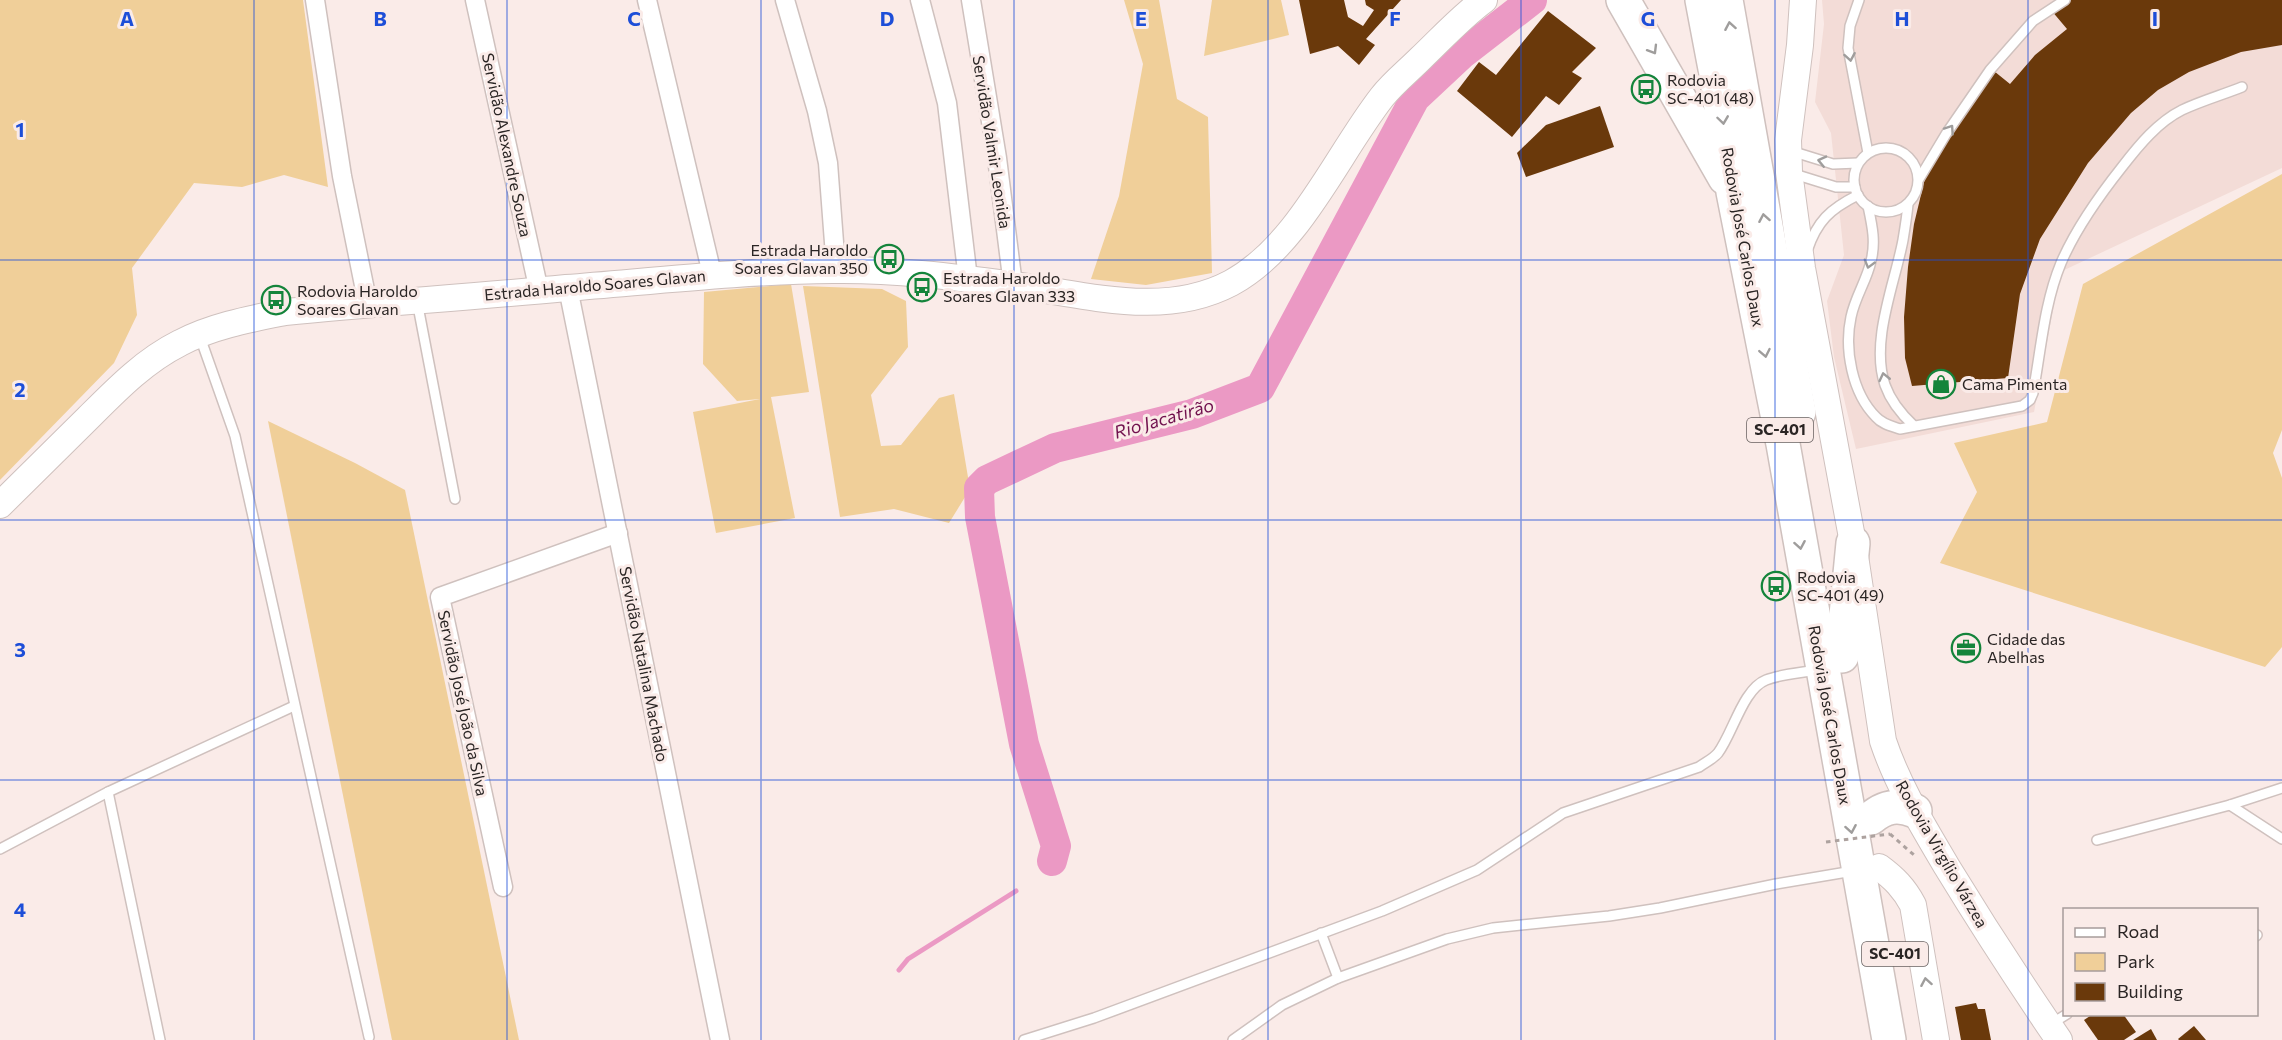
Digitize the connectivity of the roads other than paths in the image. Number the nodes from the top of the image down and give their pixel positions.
1 (315, 0) edge
2 (475, 0) edge
3 (647, 0) edge
4 (785, 0) edge
5 (920, 0) edge
6 (971, 0) edge
7 (1484, 0) edge
8 (1623, 0) edge
9 (1702, 0) edge
10 (1726, 0) edge
11 (1803, 0) edge
12 (1859, 0) edge
13 (2065, 0) edge
14 (2242, 87) dead end
15 (1868, 153) junction
16 (1788, 161) junction
17 (1858, 163) junction
18 (1919, 179) junction
19 (1856, 191) junction
20 (1733, 192) junction
21 (1908, 204) junction
22 (1868, 206) junction
23 (1802, 268) junction
24 (836, 270) junction
25 (711, 274) junction
26 (968, 279) junction
27 (1013, 285) junction
28 (568, 288) junction
29 (539, 291) junction
30 (417, 301) junction
31 (368, 305) junction
32 (200, 335) junction
33 (1914, 426) junction
34 (455, 500) dead end
35 (0, 505) edge
36 (618, 533) junction
37 (1853, 543) junction
38 (1832, 662) junction
39 (294, 706) junction
40 (2282, 788) edge
41 (108, 792) junction
42 (2230, 805) junction
43 (1915, 811) junction
44 (1881, 826) junction
45 (2282, 839) edge
46 (2097, 840) dead end
47 (0, 849) edge
48 (1869, 868) junction
49 (503, 887) dead end
50 (1322, 933) junction
51 (1338, 978) junction
52 (2058, 1027) edge
53 (369, 1037) dead end
54 (160, 1040) edge
55 (720, 1040) edge
56 (1024, 1040) edge
57 (1233, 1040) edge
58 (1889, 1040) edge
59 (1911, 1040) edge
60 (1936, 1040) edge

1 - 31 street
2 - 29 street, Servidão Alexandre Souza
3 - 25 street
4 - 24 street
5 - 26 street
6 - 27 street, Servidão Valmir Leonida
7 - 27 main road, Estrada Haroldo Soares Glavan
8 -> 20 highway
9 -> 20 highway, Rodovia José Carlos Daux / SC-401
38 -> 10 highway, Rodovia José Carlos Daux / SC-401
11 - 16 main road, Rodovia Virgílio Várzea
12 -> 15 lane
18 -> 13 lane
14 - 33 lane
15 - 17 lane
15 - 18 lane
17 -> 16 lane
16 - 19 lane
16 - 23 main road, Rodovia Virgílio Várzea
17 - 19 lane
18 - 21 lane
19 - 22 lane
19 - 23 lane
20 -> 38 highway, Rodovia José Carlos Daux / SC-401
21 - 22 lane
33 -> 21 lane
22 -> 33 lane
23 - 37 main road, Rodovia Virgílio Várzea
24 - 25 main road, Estrada Haroldo Soares Glavan
24 - 26 main road, Estrada Haroldo Soares Glavan
25 - 28 main road, Estrada Haroldo Soares Glavan
26 - 27 main road, Estrada Haroldo Soares Glavan
28 - 29 main road, Estrada Haroldo Soares Glavan
28 - 36 street, Servidão Natalina Machado
29 - 30 main road, Estrada Haroldo Soares Glavan
30 - 31 main road, Estrada Haroldo Soares Glavan
30 - 34 lane
31 - 32 main road, Estrada Haroldo Soares Glavan
32 - 35 main road, Estrada Haroldo Soares Glavan
32 - 39 lane
36 - 49 street, Servidão José João da Silva
36 - 55 street, Servidão Natalina Machado
37 - 38 highway
37 - 43 main road, Rodovia Virgílio Várzea
38 - 44 highway, Rodovia José Carlos Daux / SC-401
38 -> 48 highway, Rodovia José Carlos Daux / SC-401
38 - 50 lane
39 - 41 lane
39 - 53 lane
40 - 42 lane
41 - 47 lane
41 - 54 lane
42 - 45 lane
42 - 46 lane
43 - 44 highway
43 - 52 main road, Rodovia Virgílio Várzea
44 - 48 highway, Rodovia José Carlos Daux / SC-401
48 - 51 lane
48 - 58 highway, Rodovia José Carlos Daux / SC-401
48 - 59 highway, Rodovia José Carlos Daux / SC-401
60 -> 48 main road
50 - 51 lane
50 - 56 lane
51 - 57 lane

